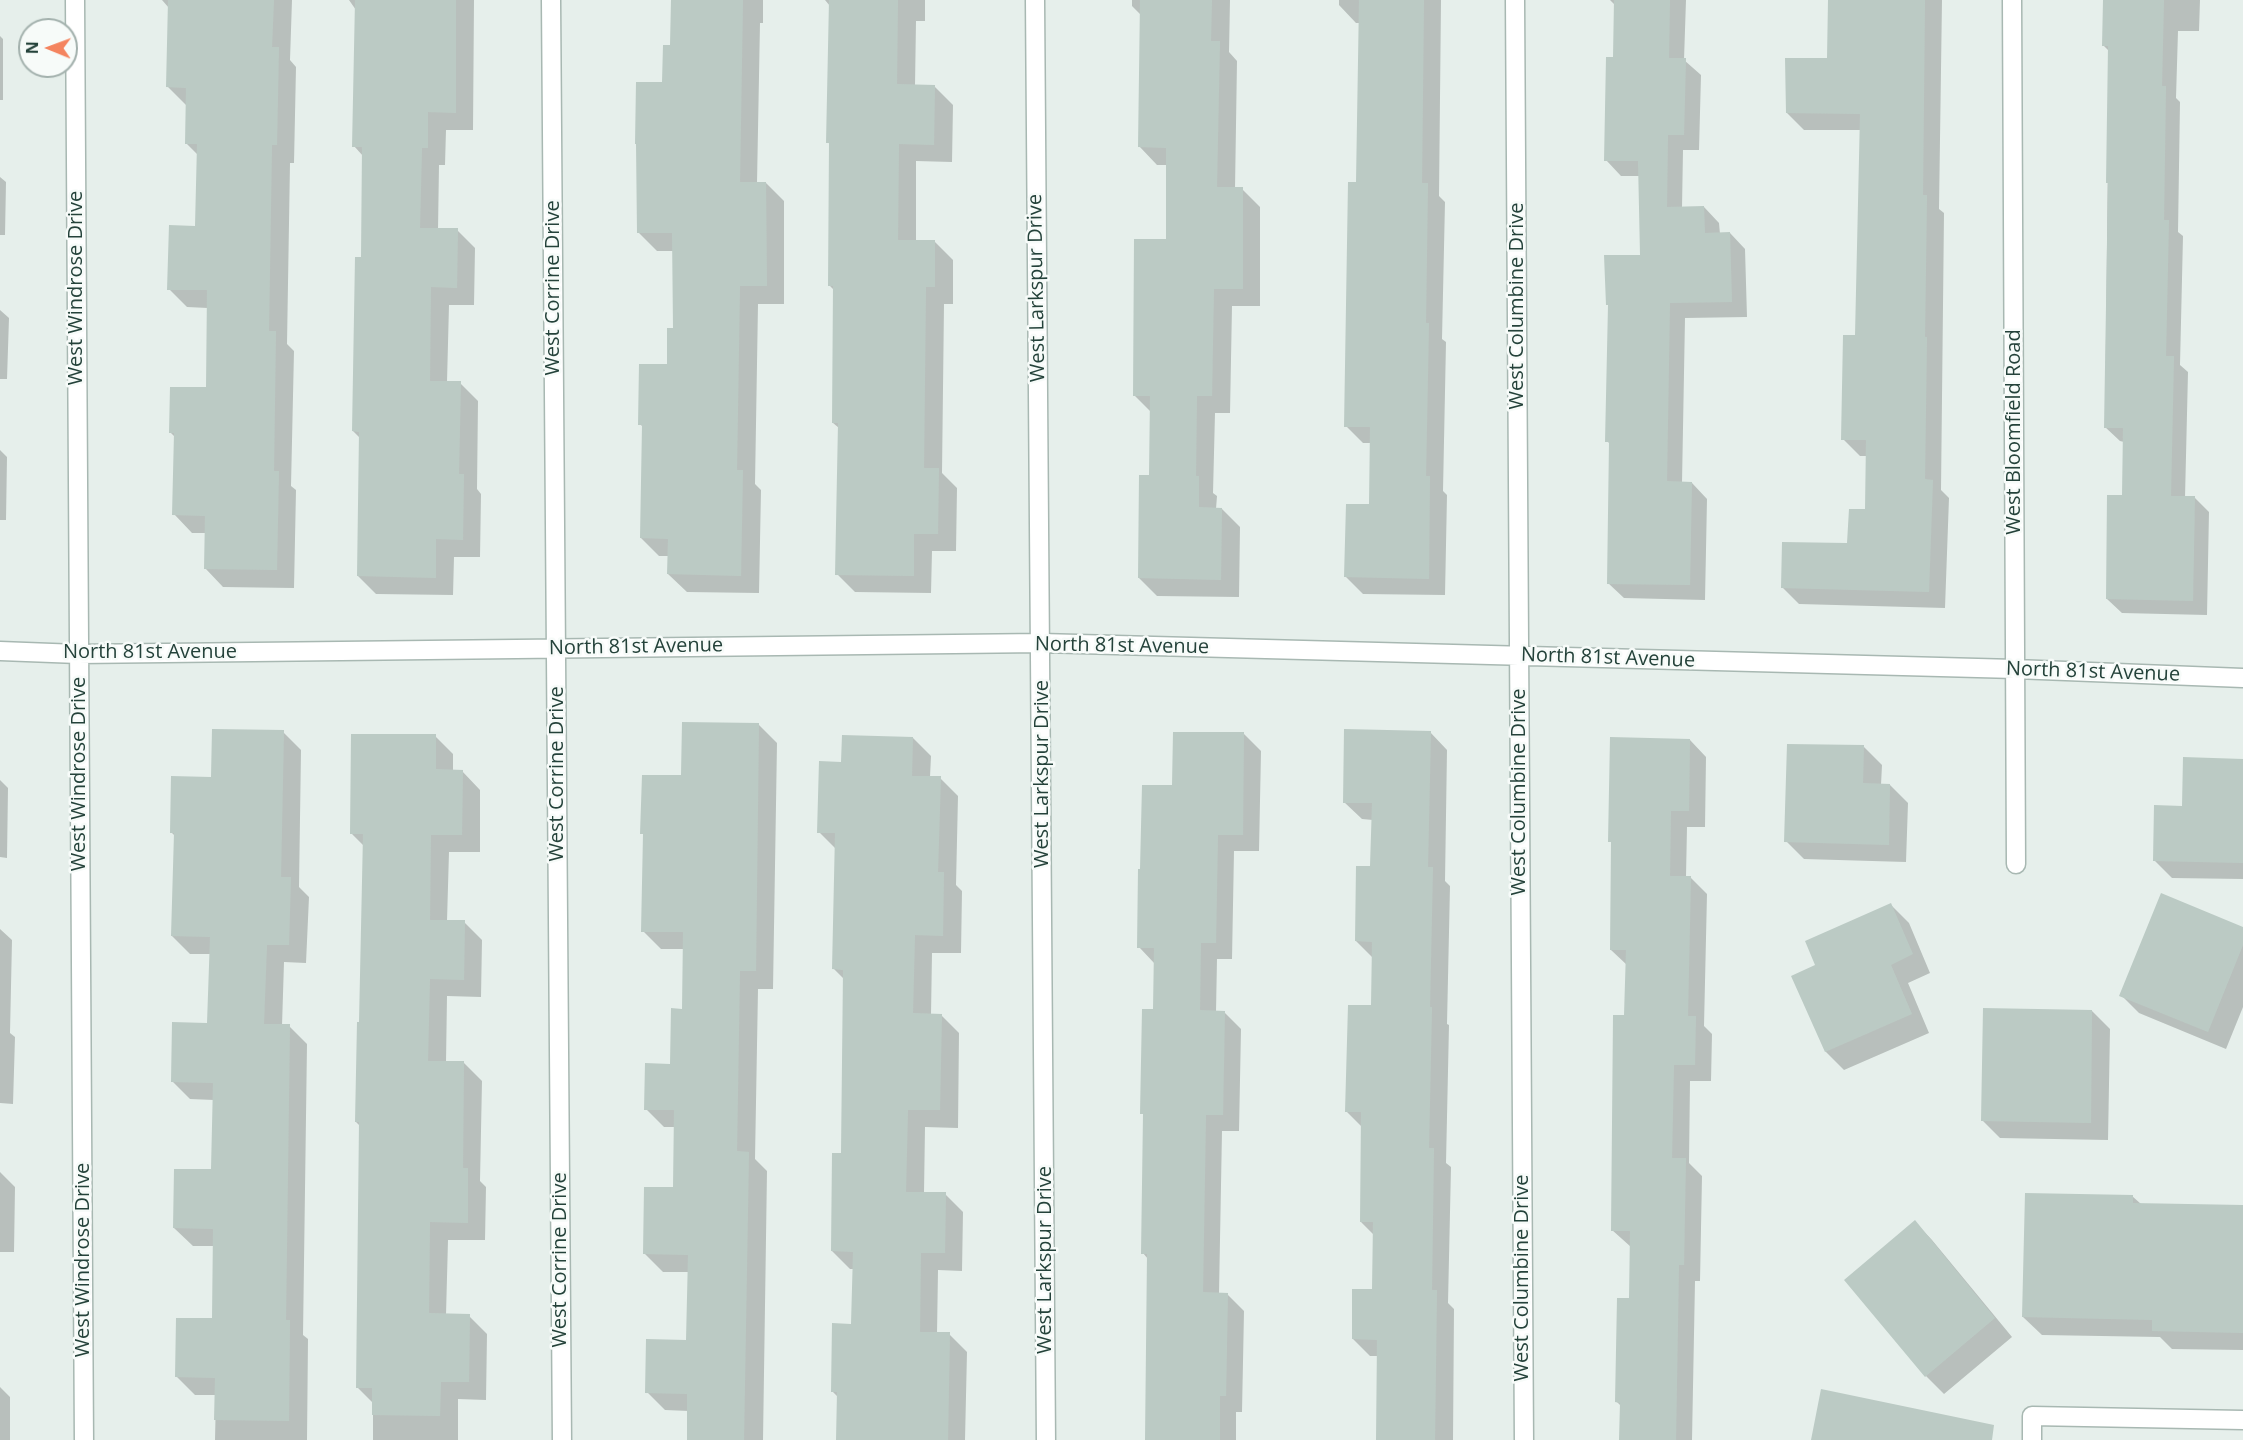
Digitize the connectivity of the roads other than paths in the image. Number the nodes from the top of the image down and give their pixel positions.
1 (75, 0) edge
2 (551, 0) edge
3 (1035, 0) edge
4 (1515, 0) edge
5 (2012, 0) edge
6 (1041, 643) junction
7 (556, 648) junction
8 (0, 651) edge
9 (78, 654) junction
10 (1518, 655) junction
11 (2015, 669) junction
12 (2243, 678) edge
13 (2016, 864) dead end
14 (2243, 1420) edge
15 (84, 1440) edge
16 (562, 1440) edge
17 (1046, 1440) edge
18 (1524, 1440) edge
19 (2032, 1440) edge

1 - 9 street, West Windrose Drive
2 - 7 street, West Corrine Drive
3 - 6 street, West Larkspur Drive
4 - 10 street, West Columbine Drive
5 - 11 street, West Bloomfield Road
6 - 7 street, North 81st Avenue
6 - 10 street, North 81st Avenue
6 - 17 street, West Larkspur Drive
7 - 9 street, North 81st Avenue
7 - 16 street, West Corrine Drive
8 - 9 street, North 81st Avenue
9 - 15 street, West Windrose Drive
10 - 11 street, North 81st Avenue
10 - 18 street, West Columbine Drive
11 - 12 street, North 81st Avenue
11 - 13 street, West Bloomfield Road
14 - 19 street

